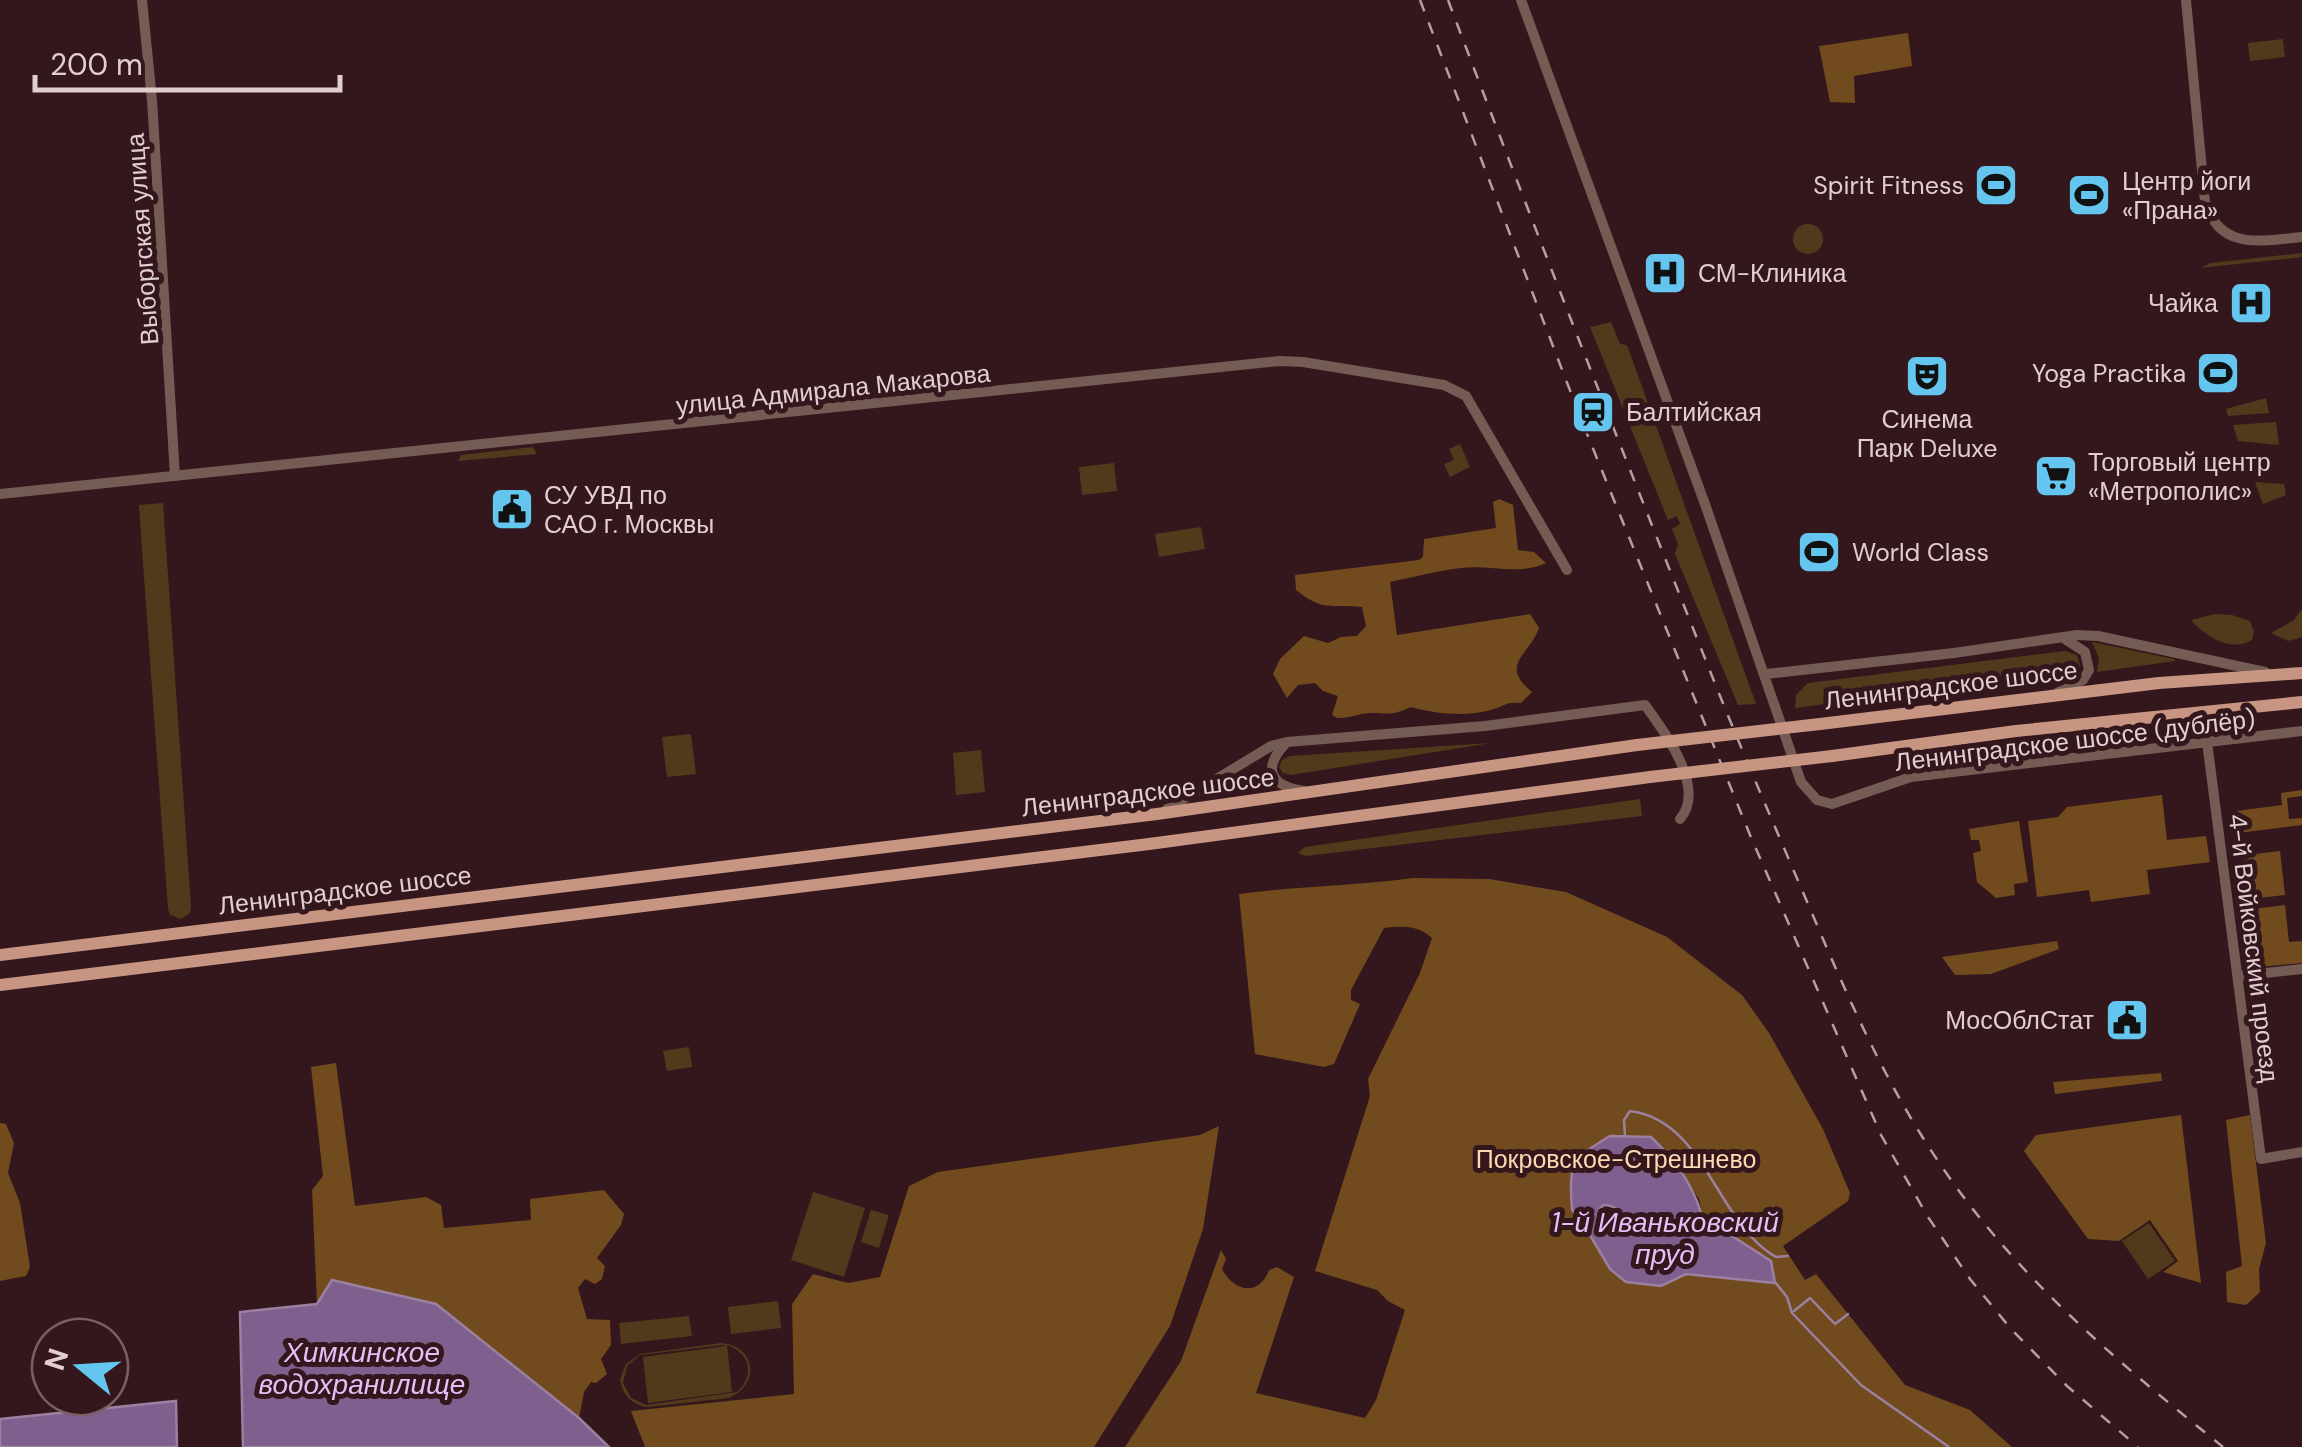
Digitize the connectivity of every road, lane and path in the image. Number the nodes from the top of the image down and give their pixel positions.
1 (142, 0) edge
2 (1520, 0) edge
3 (2186, 0) edge
4 (2302, 237) edge
5 (175, 476) junction
6 (0, 494) edge
7 (1568, 570) dead end
8 (2064, 639) junction
9 (2302, 673) edge
10 (1766, 674) junction
11 (2286, 674) junction
12 (2053, 694) junction
13 (2302, 702) edge
14 (2143, 716) junction
15 (2183, 726) junction
16 (2302, 731) edge
17 (2242, 738) junction
18 (1287, 742) junction
19 (2208, 742) junction
20 (2184, 745) junction
21 (1320, 793) junction
22 (1157, 814) junction
23 (1680, 819) dead end
24 (0, 956) edge
25 (2302, 969) edge
26 (2238, 976) junction
27 (0, 985) edge
28 (2302, 1152) edge

1 - 5 street, Выборгская улица
2 - 10 street
3 - 4 street
5 - 6 street, улица Адмирала Макарова
5 - 7 street, улица Адмирала Макарова
8 - 10 street
8 - 11 street
8 - 12 street
9 - 11 main road, Ленинградское шоссе
10 - 20 street, Ленинградское шоссе (дублёр)
11 - 12 main road, Ленинградское шоссе
12 - 21 main road, Ленинградское шоссе, bridge
13 - 14 main road, Ленинградское шоссе
14 - 15 street
14 - 27 main road, Ленинградское шоссе, bridge
15 - 17 street
15 - 20 street
16 - 17 street, Ленинградское шоссе (дублёр)
17 - 19 street, Ленинградское шоссе (дублёр)
18 - 21 street
18 - 22 street
18 - 23 street
19 - 20 street, Ленинградское шоссе (дублёр)
19 - 26 street, 4-й Войковский проезд
21 - 22 main road, Ленинградское шоссе
22 - 24 main road, Ленинградское шоссе
25 - 26 street
26 - 28 street, 4-й Войковский проезд

